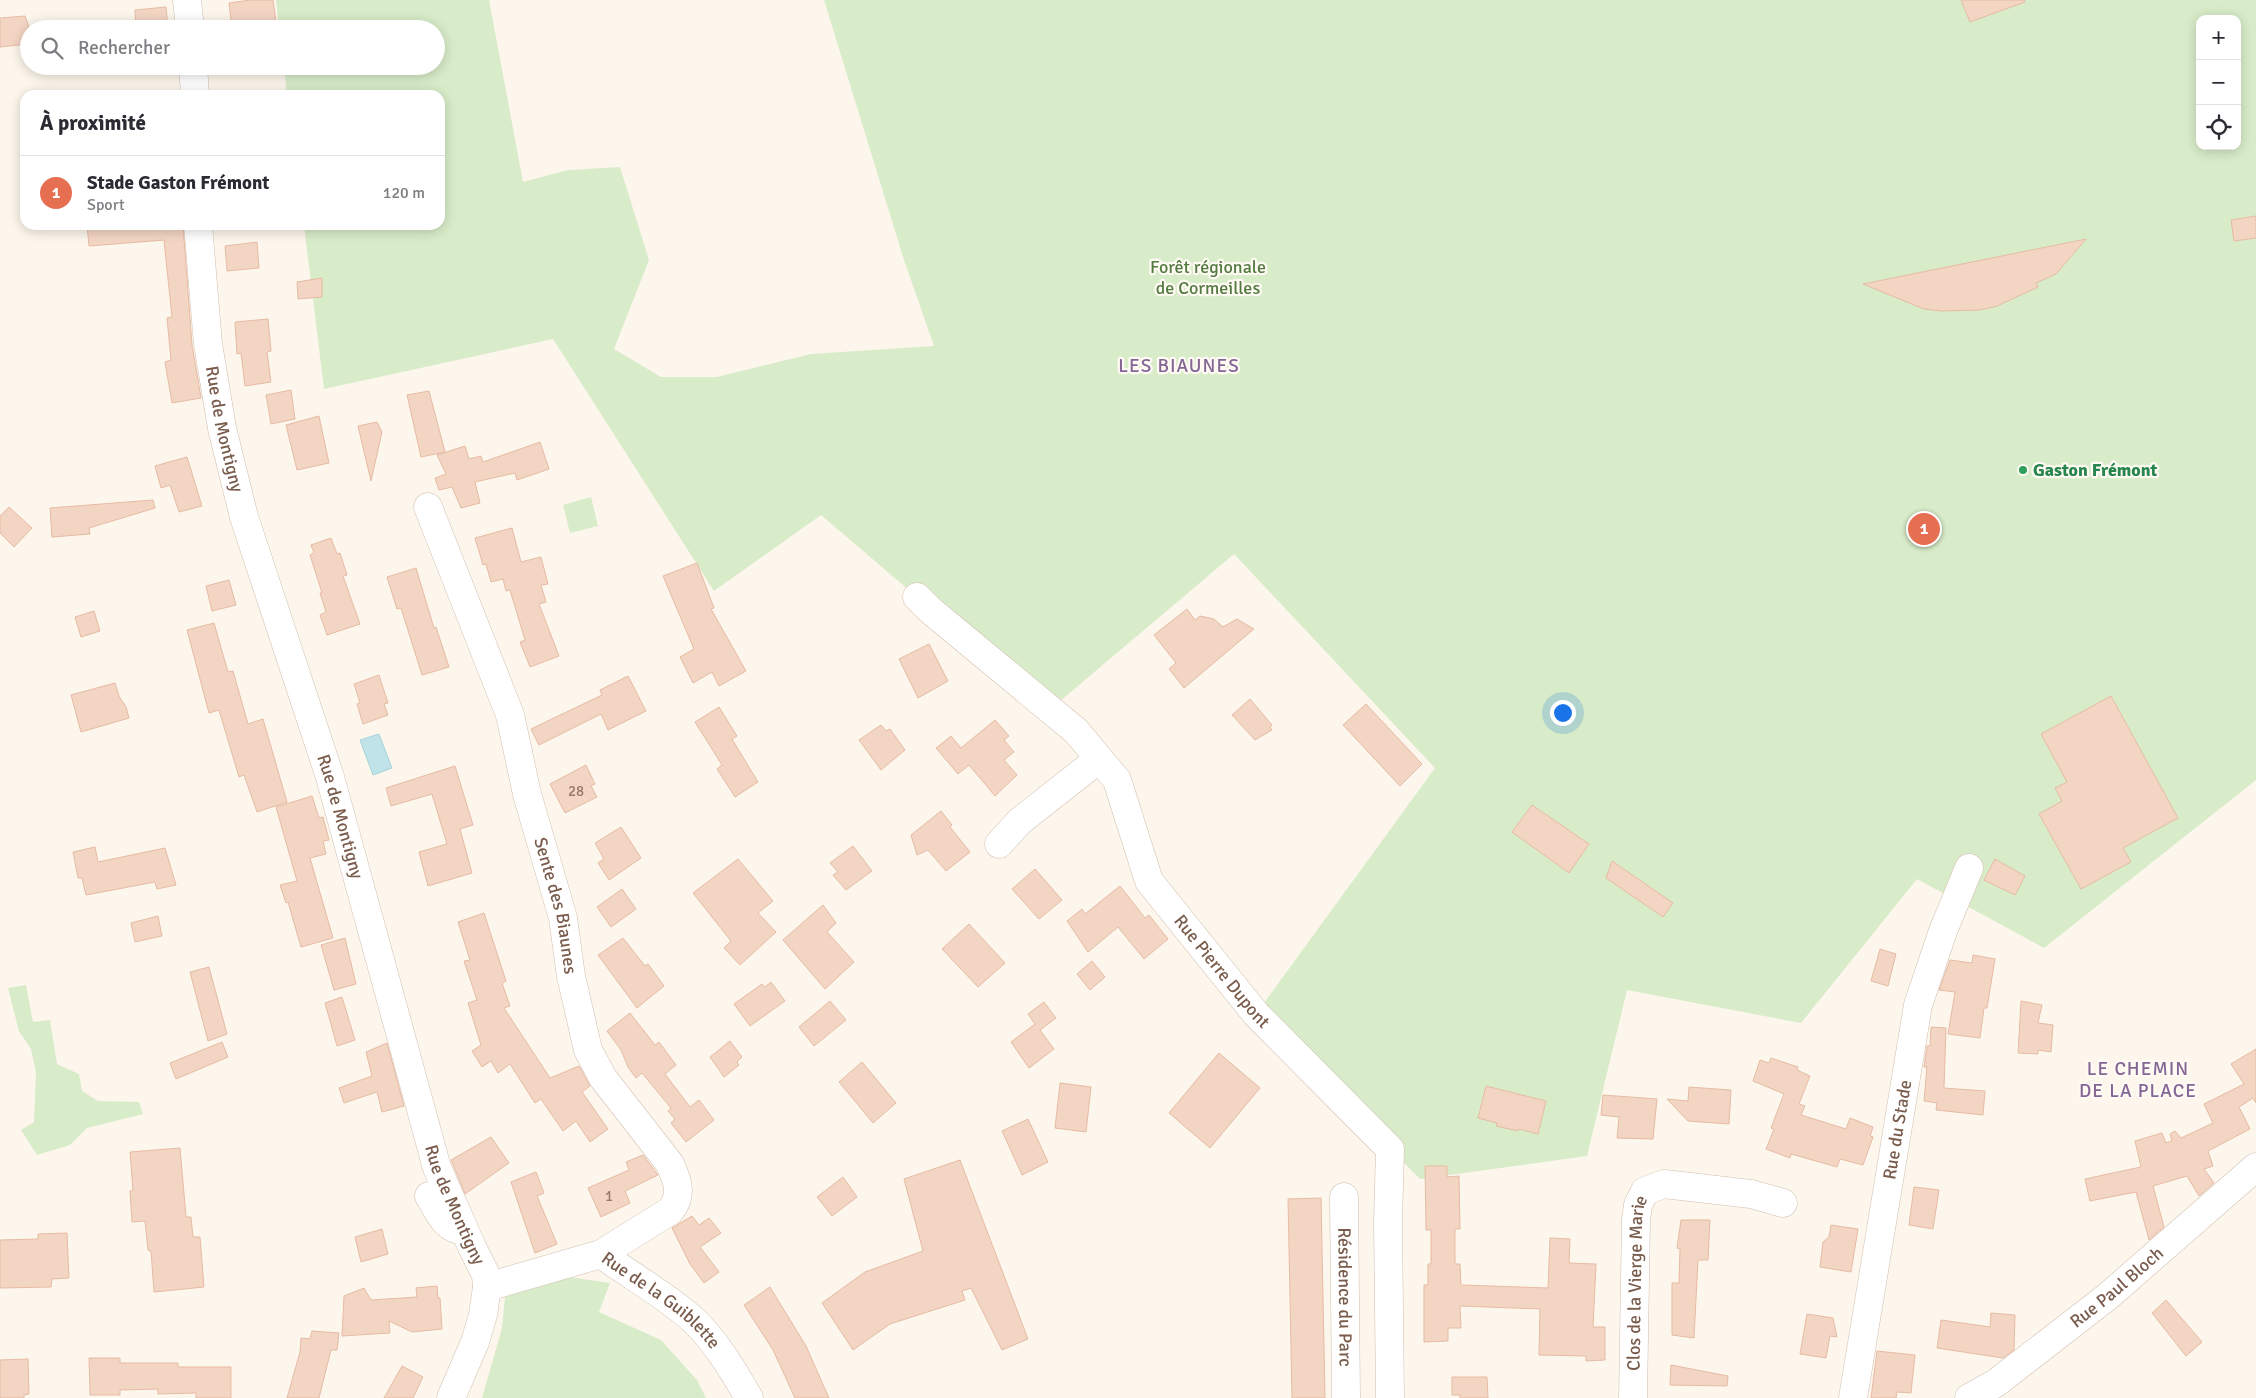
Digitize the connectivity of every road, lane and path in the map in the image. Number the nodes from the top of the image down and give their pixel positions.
1 (187, 0) edge
2 (189, 20) edge
3 (194, 75) edge
4 (195, 90) edge
5 (198, 230) edge
6 (428, 507) dead end
7 (917, 597) dead end
8 (1099, 759) junction
9 (999, 844) dead end
10 (1969, 868) dead end
11 (2256, 1167) edge
12 (429, 1196) dead end
13 (1344, 1196) dead end
14 (1784, 1203) dead end
15 (464, 1230) junction
16 (601, 1254) junction
17 (487, 1287) junction
18 (451, 1398) edge
19 (749, 1398) edge
20 (1346, 1398) edge
21 (1390, 1398) edge
22 (1633, 1398) edge
23 (1853, 1398) edge
24 (1969, 1398) edge

1 - 2 street
3 - 4 street
5 - 15 street, Rue de Montigny
6 - 16 street, Sente des Biaunes
7 - 8 street, Rue Pierre Dupont
8 - 9 street
8 - 21 street, Rue Pierre Dupont
10 - 23 street, Rue du Stade
11 - 24 street, Rue Paul Bloch
12 - 15 street
13 - 20 street, Résidence du Parc
14 - 22 street, Clos de la Vierge Marie
15 - 17 street, Rue de Montigny
16 - 17 street, Rue de la Guiblette
16 - 19 street, Rue de la Guiblette
17 - 18 street, Rue de Montigny

